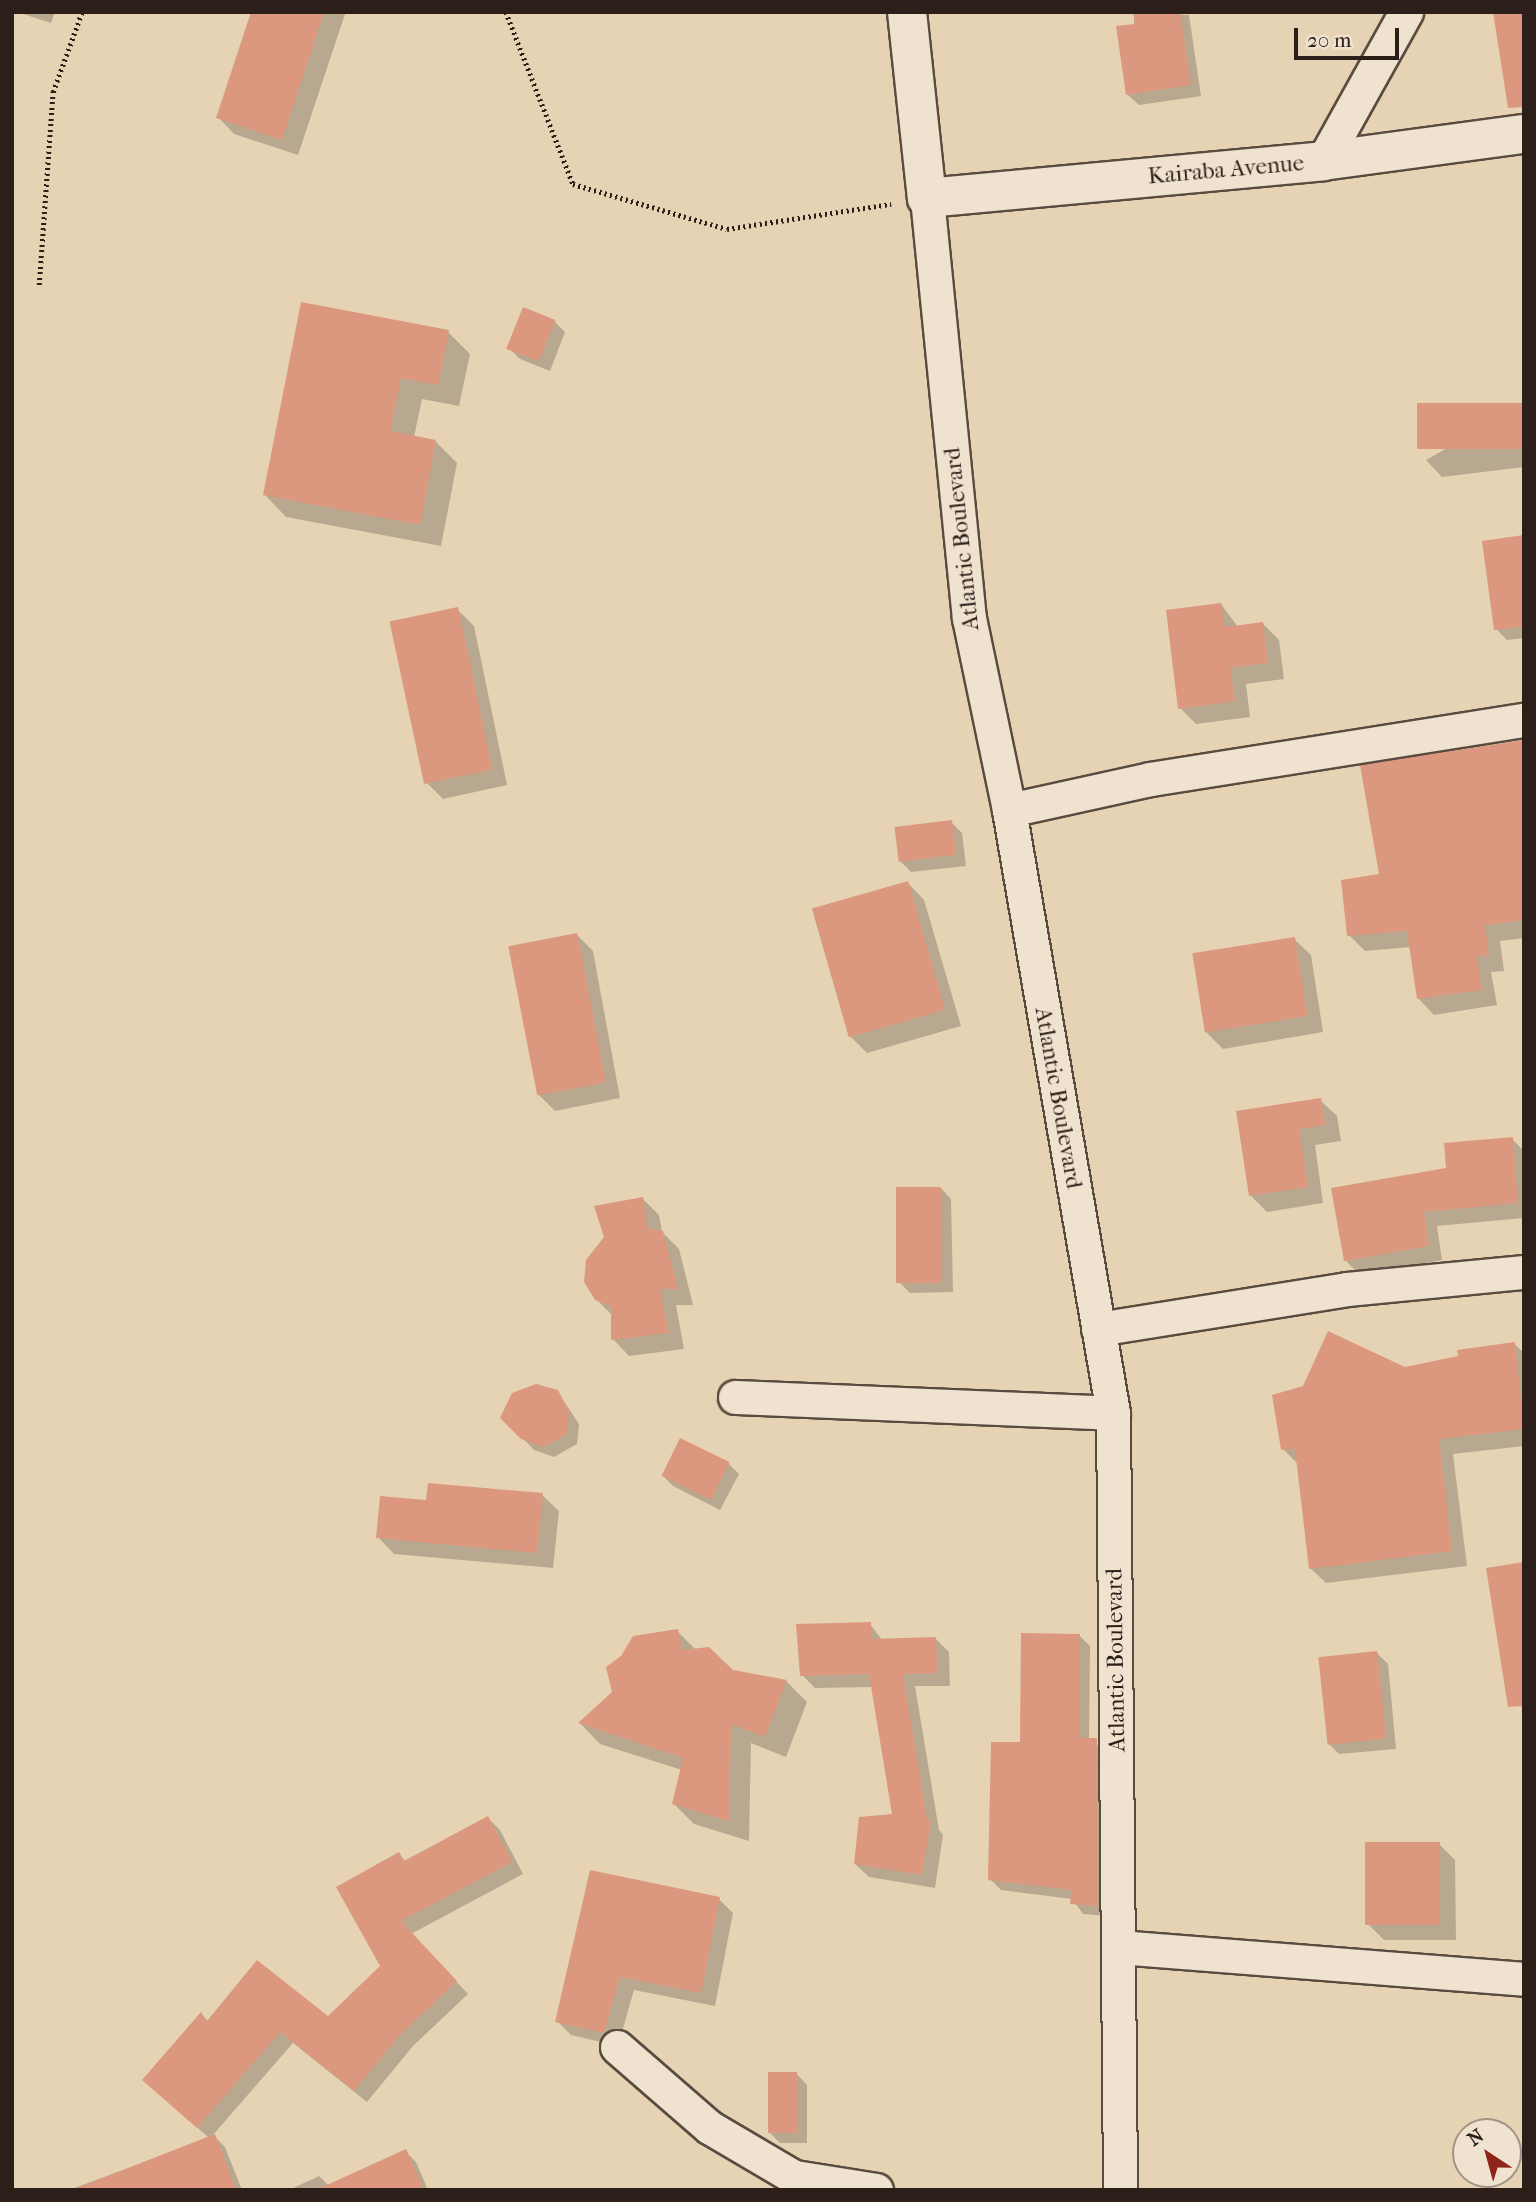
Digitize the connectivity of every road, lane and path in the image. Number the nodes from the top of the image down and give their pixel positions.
1 (82, 12) edge
2 (506, 12) edge
3 (907, 12) edge
4 (1406, 12) edge
5 (1524, 134) edge
6 (1323, 161) junction
7 (927, 198) junction
8 (39, 285) dead end
9 (1524, 720) edge
10 (1009, 810) junction
11 (1524, 1272) edge
12 (1098, 1329) junction
13 (736, 1397) dead end
14 (1113, 1413) junction
15 (1119, 1947) junction
16 (1524, 1979) edge
17 (617, 2047) dead end
18 (876, 2190) edge
19 (1120, 2190) edge

1 - 8 path
2 - 7 path
3 - 7 street, Atlantic Boulevard
4 - 6 street
5 - 6 street, Kairaba Avenue
6 - 7 street, Kairaba Avenue
7 - 10 street, Atlantic Boulevard
9 - 10 street
10 - 12 street, Atlantic Boulevard
11 - 12 street
12 - 14 street, Atlantic Boulevard
13 - 14 street
14 - 15 street, Atlantic Boulevard
15 - 16 street
15 - 19 street, Atlantic Boulevard
17 - 18 street

